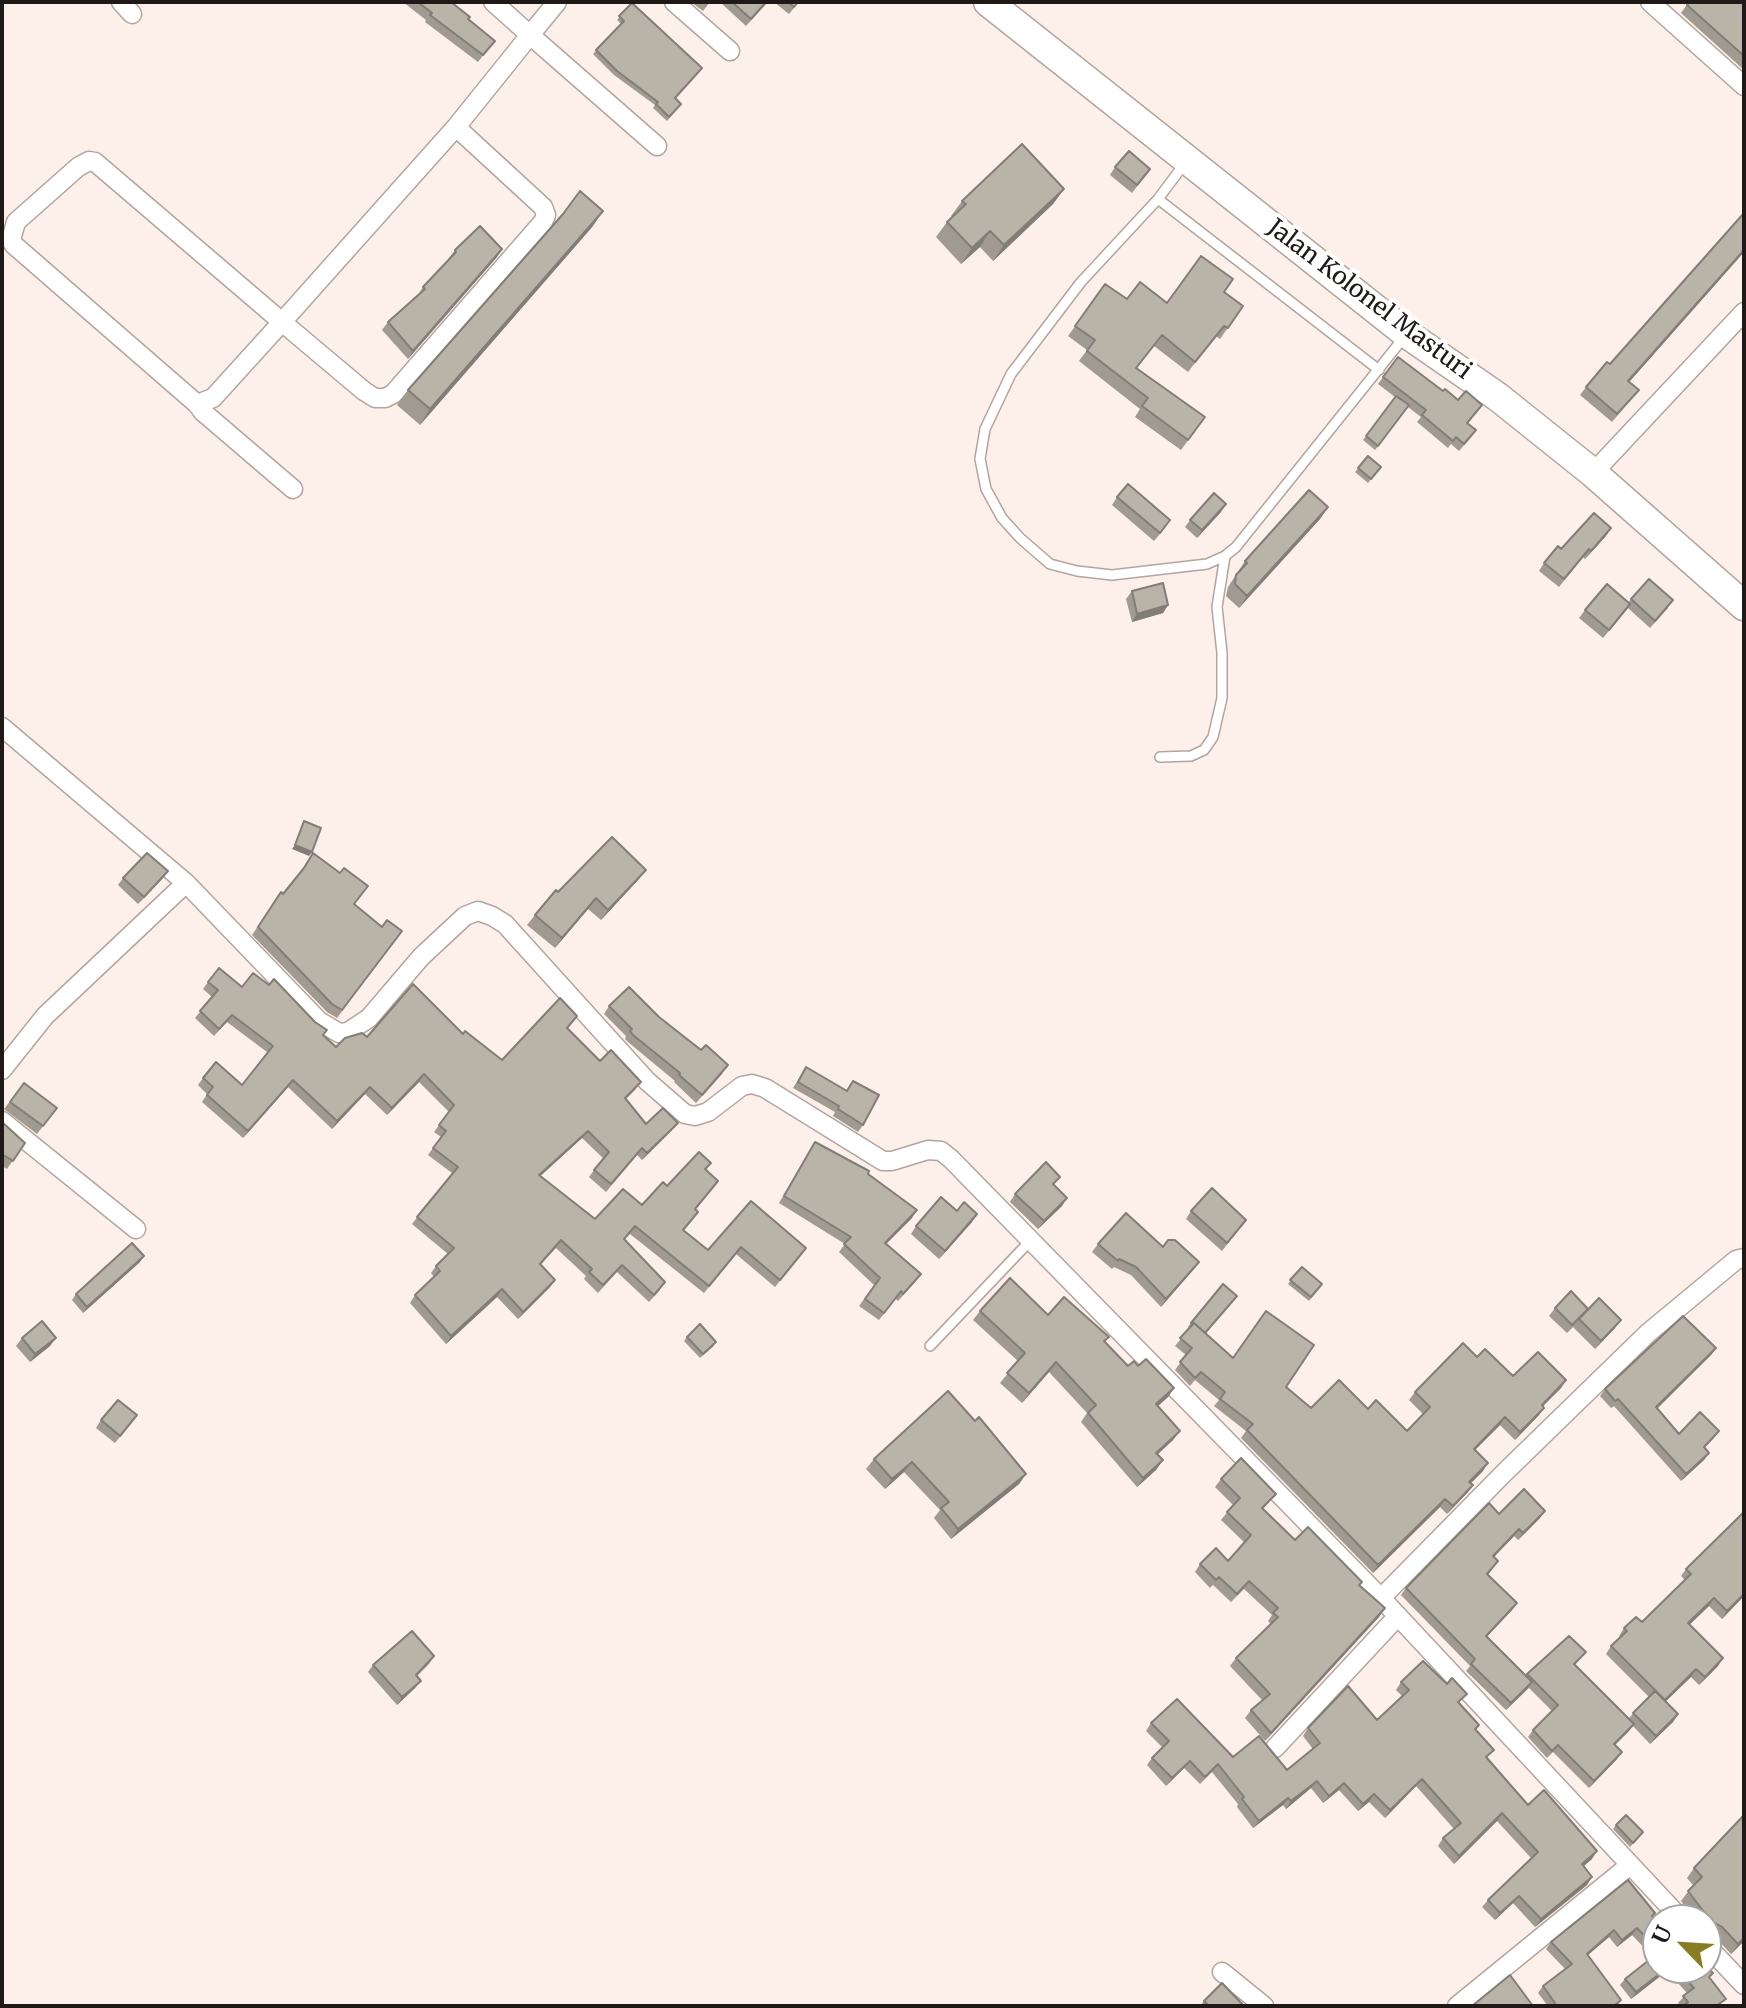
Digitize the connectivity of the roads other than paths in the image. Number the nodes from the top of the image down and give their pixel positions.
1 (493, 2) edge
2 (557, 2) edge
3 (674, 2) edge
4 (988, 2) edge
5 (1660, 5) edge
6 (530, 35) junction
7 (730, 51) dead end
8 (1744, 86) edge
9 (456, 127) junction
10 (657, 146) dead end
11 (1188, 160) junction
12 (1158, 199) junction
13 (1744, 312) edge
14 (282, 322) junction
15 (1407, 334) junction
16 (1379, 370) junction
17 (197, 404) junction
18 (1593, 473) junction
19 (293, 489) dead end
20 (1225, 556) junction
21 (1744, 606) edge
22 (2, 727) edge
23 (1160, 757) dead end
24 (186, 883) junction
25 (2, 1070) edge
26 (2, 1121) edge
27 (136, 1229) dead end
28 (1031, 1240) junction
29 (1744, 1258) edge
30 (930, 1346) dead end
31 (1381, 1598) junction
32 (1398, 1616) junction
33 (1275, 1748) dead end
34 (1630, 1865) junction
35 (1667, 1904) edge
36 (1722, 1960) edge
37 (1222, 1972) dead end
38 (1742, 1979) edge
39 (1264, 2006) edge
40 (1457, 2006) edge

1 - 6 street
2 - 6 street
3 - 7 street
4 - 11 main road, Jalan Kolonel Masturi
5 - 8 street
6 - 9 street
6 - 10 street
9 - 14 street
9 - 14 street
11 - 12 lane
11 - 15 main road, Jalan Kolonel Masturi
12 - 16 lane
12 - 20 lane
13 - 18 street
14 - 17 street
14 - 17 street
15 - 16 lane
15 - 18 main road, Jalan Kolonel Masturi
16 - 20 lane
17 - 19 street
18 - 21 main road, Jalan Kolonel Masturi
20 - 23 lane
22 - 24 street
24 - 25 street
24 - 28 street
26 - 27 street
28 - 30 lane
28 - 31 street
29 - 31 street
31 - 32 street
32 - 33 street
32 - 34 street
34 - 35 street
34 - 40 street
36 - 38 street
37 - 39 street

